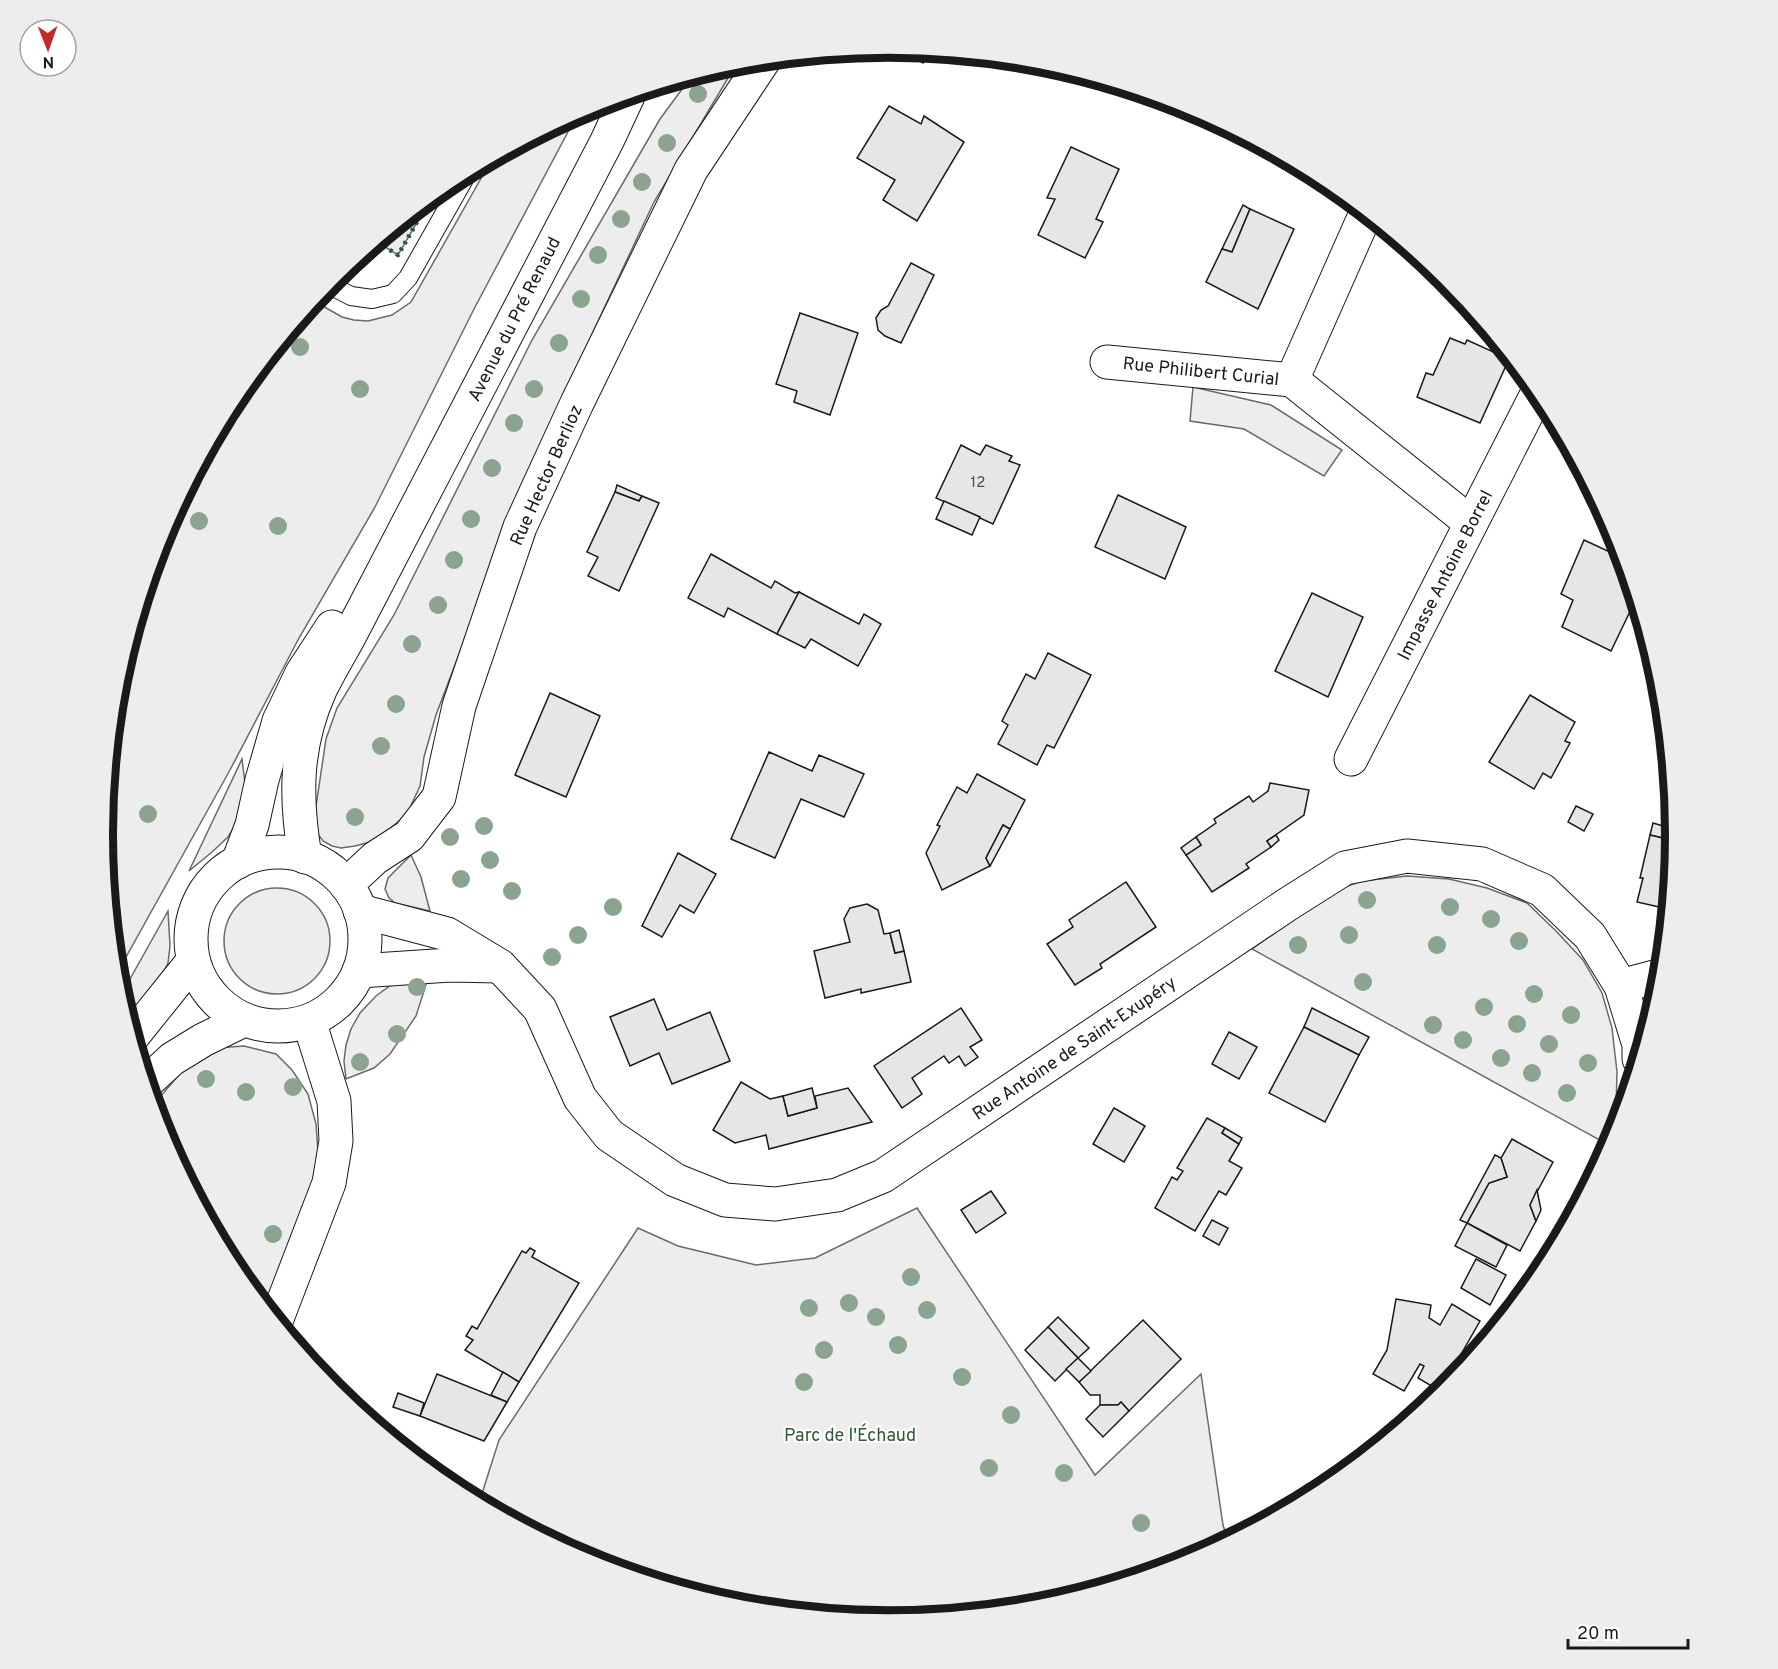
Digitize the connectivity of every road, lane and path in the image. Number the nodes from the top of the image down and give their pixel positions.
1 (758, 70) edge
2 (623, 106) edge
3 (459, 189) edge
4 (1363, 220) edge
5 (337, 289) edge
6 (1107, 362) dead end
7 (1292, 380) junction
8 (1533, 402) edge
9 (1471, 523) junction
10 (399, 541) junction
11 (1351, 759) dead end
12 (305, 857) junction
13 (238, 862) junction
14 (353, 898) junction
15 (193, 961) junction
16 (500, 966) junction
17 (359, 971) junction
18 (1651, 978) edge
19 (1621, 986) junction
20 (244, 1020) junction
21 (309, 1021) junction
22 (138, 1030) edge
23 (1637, 1040) edge
24 (152, 1077) edge
25 (279, 1314) edge

1 - 14 street, Rue Hector Berlioz
2 - 10 street, Avenue du Pré Renaud
3 - 5 lane
4 - 7 street, Rue Philibert Curial
6 - 7 street, Rue Philibert Curial
7 - 9 street
8 - 9 street, Impasse Antoine Borrel
9 - 11 street, Impasse Antoine Borrel
10 - 12 street, Avenue du Pré Renaud
10 - 13 street, Avenue du Pré Renaud
12 - 13 street
12 - 14 street
13 - 15 street
14 - 16 street, Rue Antoine de Saint-Exupéry
14 - 17 street
15 - 20 street
15 - 22 street
16 - 17 street
16 - 19 street, Rue Antoine de Saint-Exupéry
17 - 21 street
18 - 19 street
19 - 23 street, Rue Antoine de Saint-Exupéry
20 - 21 street
20 - 24 street
21 - 25 street

